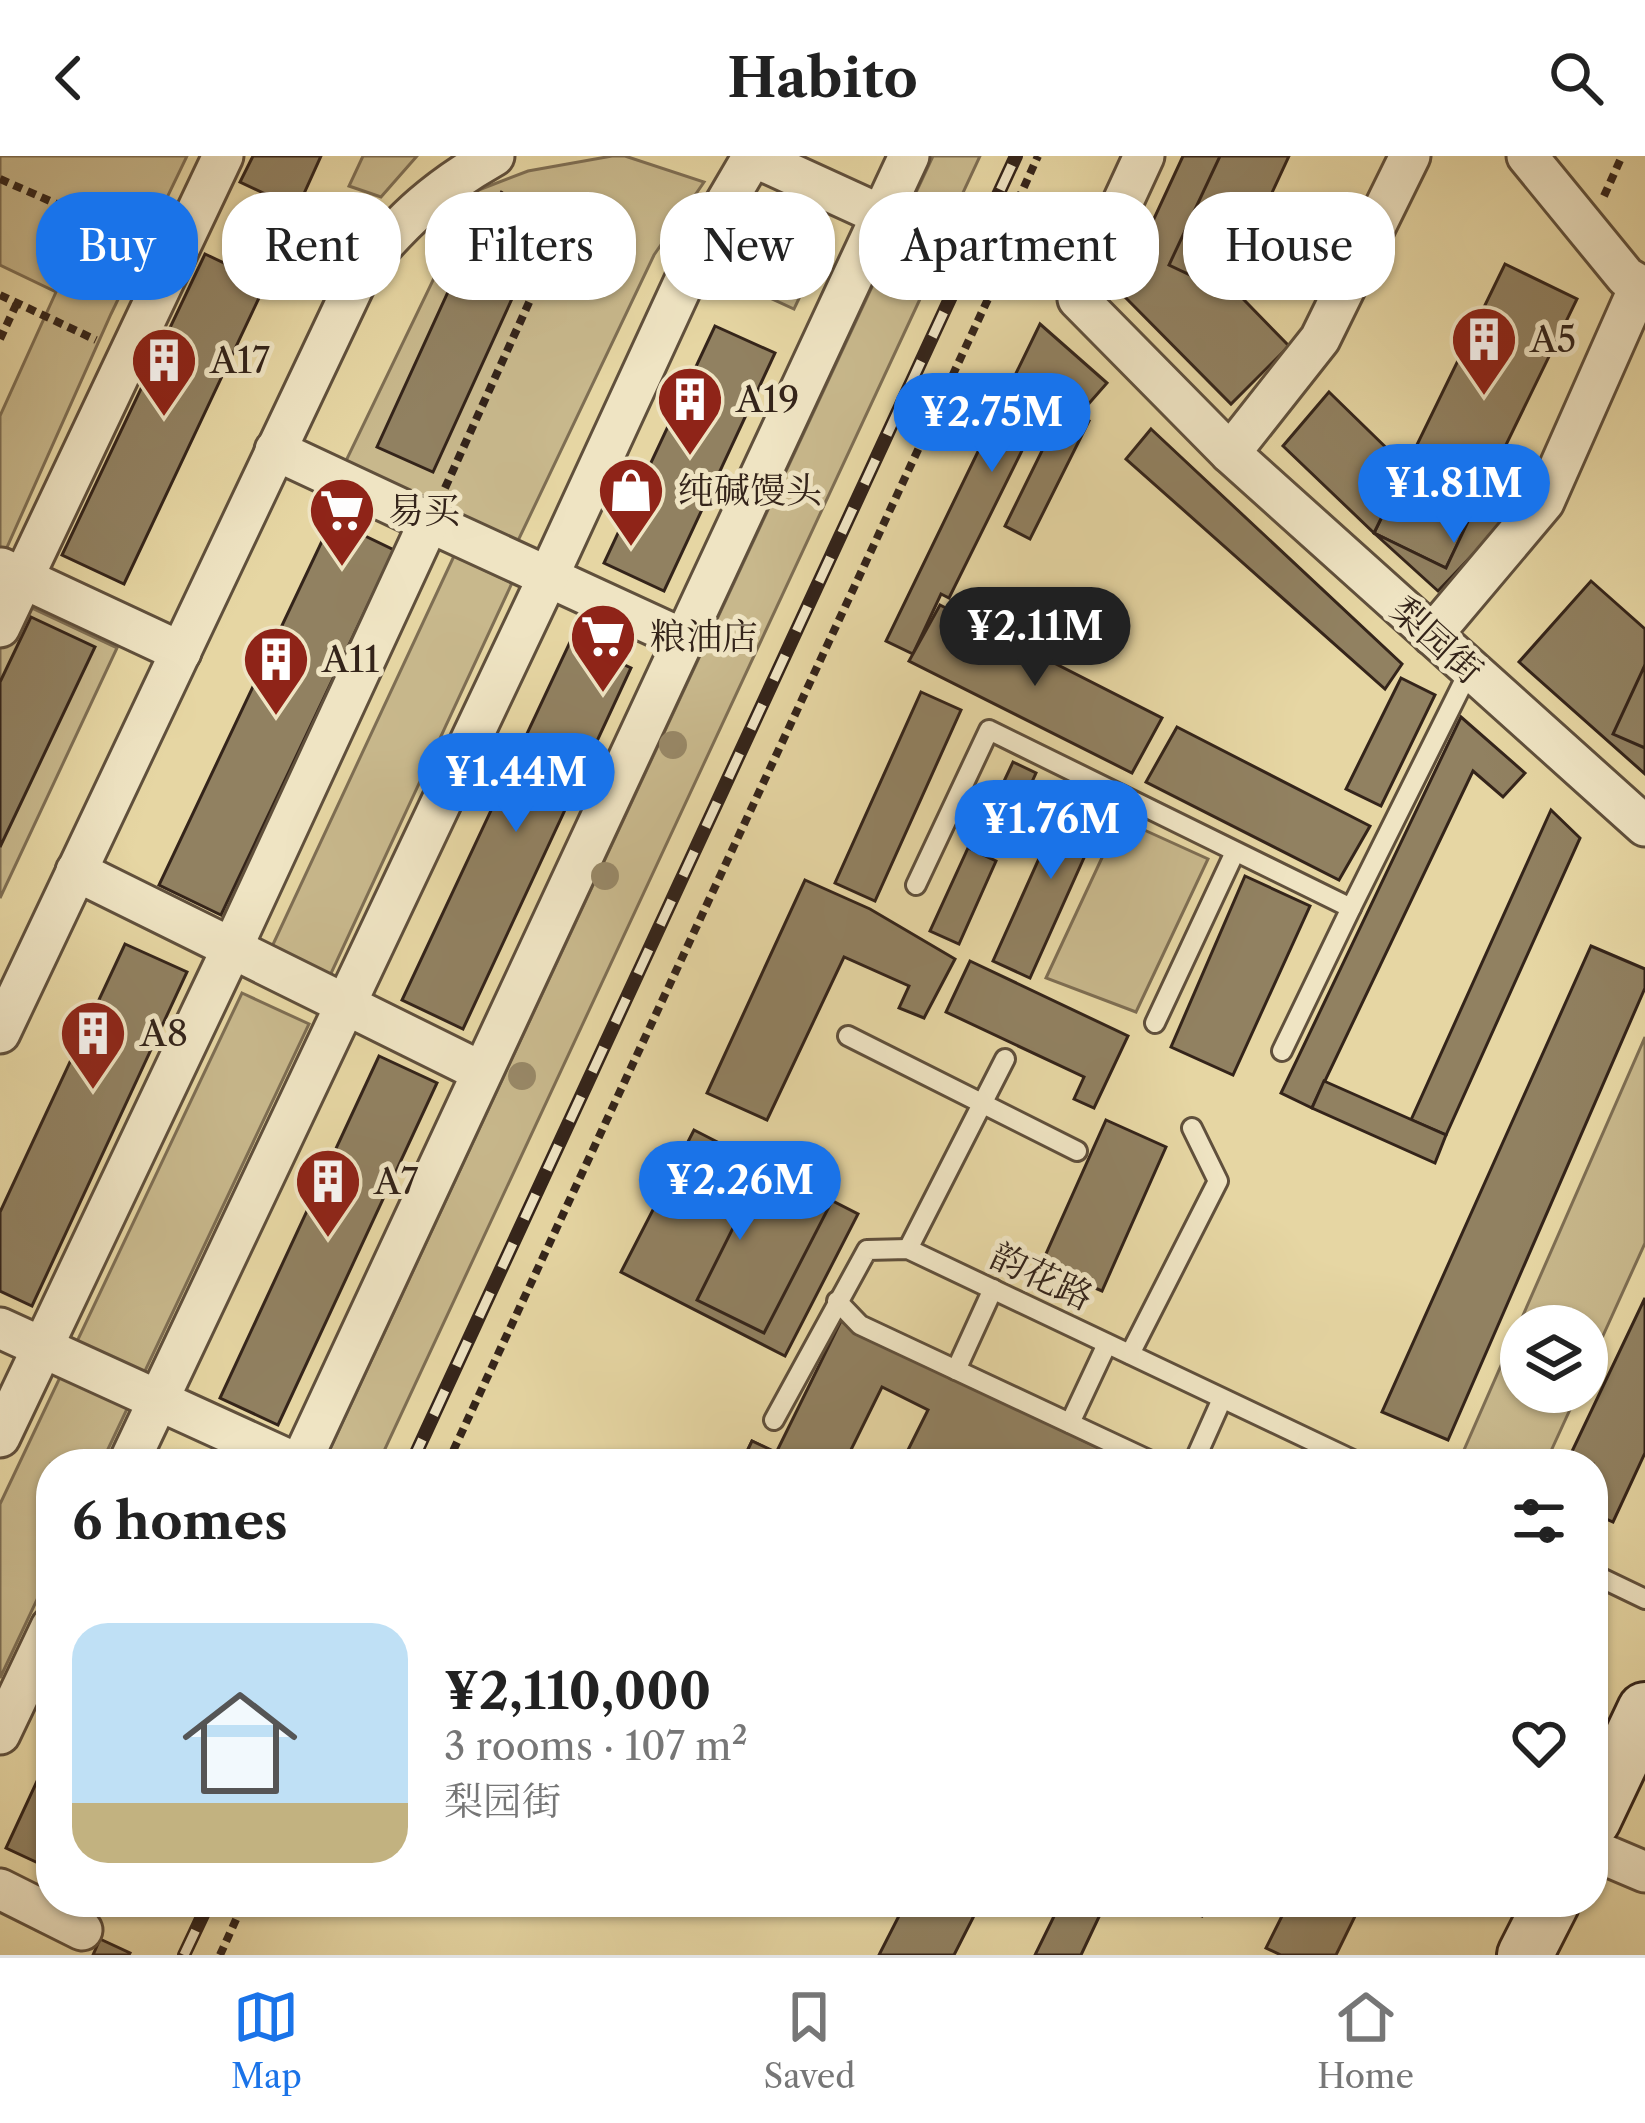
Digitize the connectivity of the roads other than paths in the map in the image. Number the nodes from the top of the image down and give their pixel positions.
1 (223, 156) edge
2 (494, 156) edge
3 (753, 156) edge
4 (909, 156) edge
5 (1144, 156) edge
6 (1410, 156) edge
7 (1527, 156) edge
8 (462, 166) edge
9 (892, 192) edge
10 (859, 205) edge
11 (859, 262) edge
12 (1642, 286) edge
13 (275, 450) junction
14 (1230, 453) junction
15 (430, 522) junction
16 (11, 573) edge
17 (548, 577) junction
18 (0, 627) edge
19 (1432, 635) junction
20 (683, 639) junction
21 (181, 652) junction
22 (1470, 669) junction
23 (1645, 826) edge
24 (1235, 852) junction
25 (76, 871) junction
26 (916, 885) dead end
27 (1351, 908) junction
28 (232, 948) junction
29 (346, 1004) junction
30 (1155, 1023) dead end
31 (0, 1033) edge
32 (848, 1036) dead end
33 (1282, 1052) dead end
34 (1005, 1059) dead end
35 (482, 1072) junction
36 (983, 1102) junction
37 (1192, 1128) dead end
38 (1077, 1151) dead end
39 (908, 1249) junction
40 (993, 1289) junction
41 (837, 1301) junction
42 (0, 1328) edge
43 (1107, 1344) junction
44 (43, 1348) junction
45 (1130, 1354) junction
46 (956, 1370) junction
47 (1222, 1399) junction
48 (158, 1401) junction
49 (773, 1420) dead end
50 (1070, 1423) junction
51 (0, 1437) edge
52 (135, 1449) edge
53 (265, 1449) edge
54 (306, 1449) edge
55 (1125, 1449) edge
56 (1199, 1449) edge
57 (1324, 1449) edge
58 (1608, 1581) edge
59 (1645, 1599) edge
60 (36, 1658) edge
61 (1645, 1710) edge
62 (0, 1734) edge
63 (1608, 1788) edge
64 (1608, 1856) edge
65 (1645, 1872) edge
66 (0, 1889) edge
67 (36, 1907) edge
68 (1544, 1917) edge
69 (1525, 1955) edge

1 - 16 street
2 - 8 street
3 - 10 street
3 - 17 street
4 - 9 street
5 - 14 street, 梨园街
6 - 14 street
7 - 12 street
8 - 13 street
11 - 20 street
12 - 19 street
13 - 15 street
13 - 21 street
14 - 19 street, 梨园街
15 - 17 street
15 - 28 street
16 - 18 street
16 - 21 street
17 - 20 street
17 - 29 street
19 - 22 street, 梨园街
20 - 35 street
21 - 25 street
22 - 23 street, 梨园街
22 - 27 lane
24 - 26 lane
24 - 27 lane
24 - 30 lane
25 - 28 street
25 - 31 street
27 - 33 lane
28 - 29 street
28 - 44 street
29 - 35 street
29 - 48 street
32 - 36 lane
34 - 36 lane
35 - 54 street
36 - 38 lane
36 - 39 lane
37 - 45 lane
39 - 40 lane, 韵花路
39 - 41 lane
40 - 43 lane, 韵花路
40 - 46 lane
41 - 46 lane
41 - 49 lane
42 - 44 street
43 - 45 lane, 韵花路
43 - 50 lane
44 - 48 street
44 - 51 street
45 - 47 lane, 韵花路
46 - 50 lane
47 - 56 lane
47 - 57 lane, 韵花路
48 - 52 street
48 - 53 street
50 - 55 lane
58 - 59 lane
60 - 62 street
61 - 63 street
64 - 65 street
66 - 67 street
68 - 69 street

